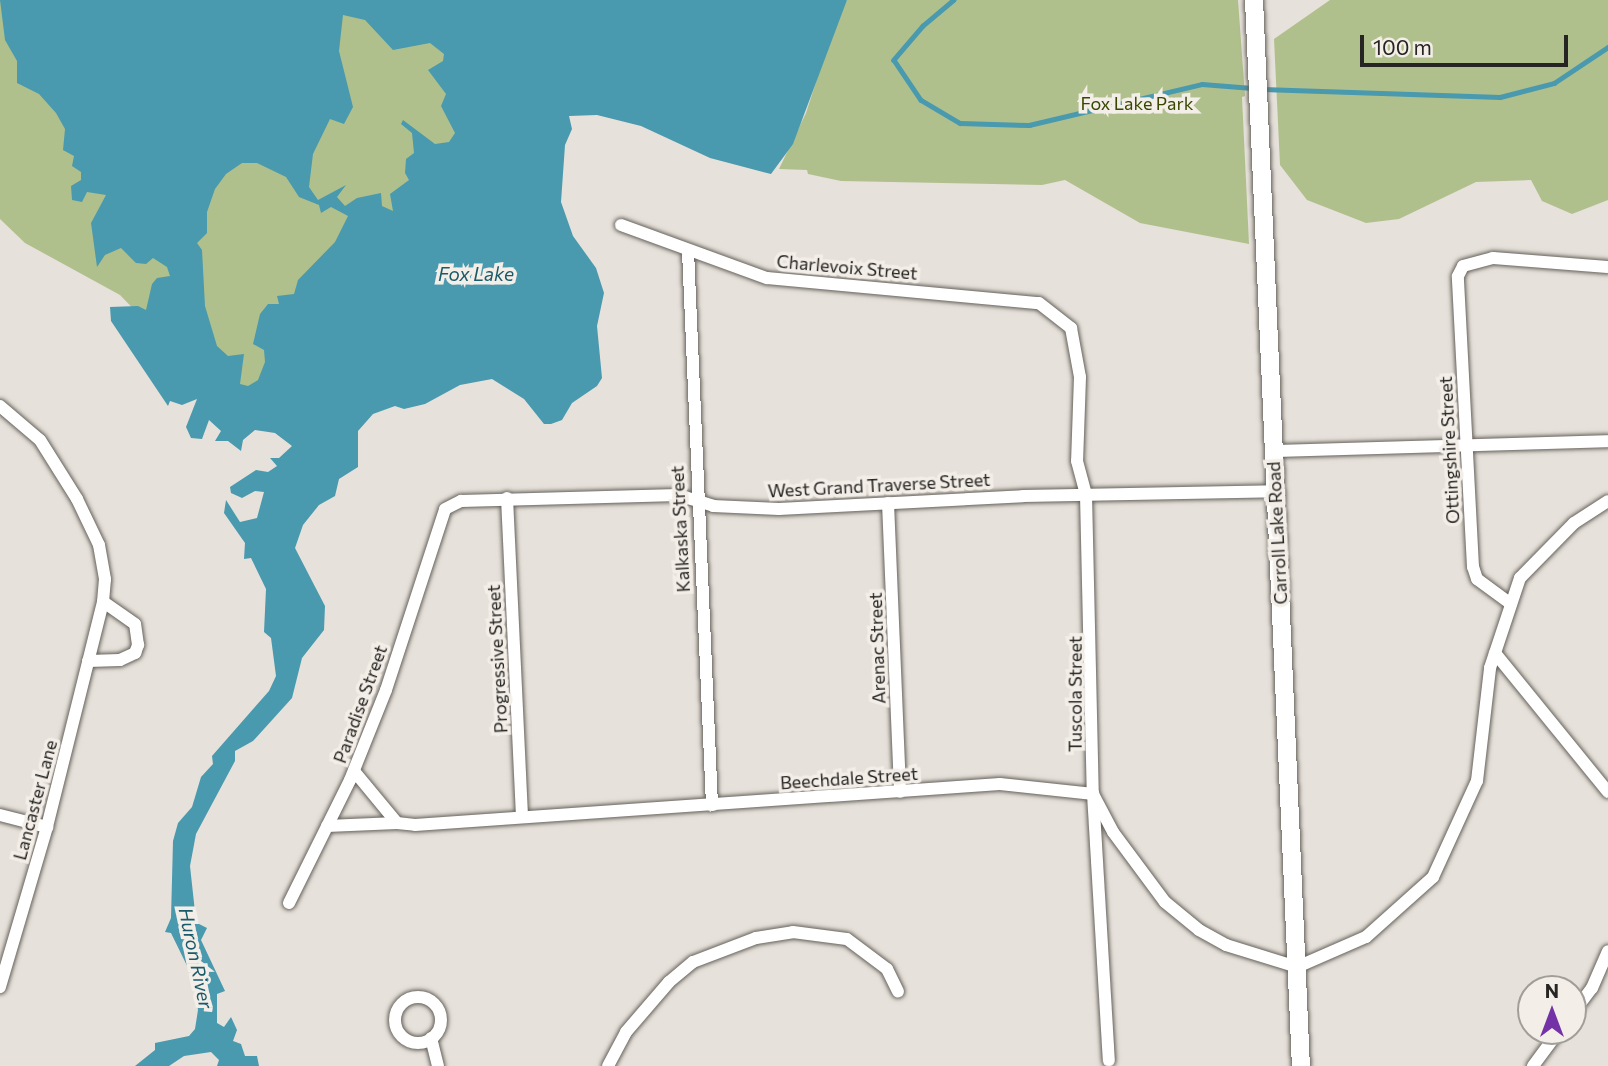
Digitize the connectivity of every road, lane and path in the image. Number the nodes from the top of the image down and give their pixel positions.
1 (1254, 0) edge
2 (621, 225) dead end
3 (688, 251) junction
4 (1608, 267) edge
5 (1071, 328) joint
6 (0, 406) edge
7 (1608, 441) edge
8 (1468, 447) junction
9 (1274, 451) junction
10 (1276, 491) junction
11 (1086, 495) junction
12 (507, 498) junction
13 (695, 500) junction
14 (1608, 501) edge
15 (888, 503) junction
16 (445, 509) joint
17 (103, 602) junction
18 (1511, 604) junction
19 (1495, 653) junction
20 (89, 660) junction
21 (354, 771) junction
22 (900, 792) junction
23 (1608, 792) edge
24 (1093, 794) junction
25 (712, 805) junction
26 (0, 815) edge
27 (522, 817) junction
28 (397, 823) junction
29 (327, 826) junction
30 (47, 827) junction
31 (289, 903) dead end
32 (1608, 951) edge
33 (1297, 967) junction
34 (0, 987) edge
35 (898, 992) dead end
36 (1587, 995) edge
37 (431, 1038) dead end
38 (1549, 1045) edge
39 (1108, 1061) dead end
40 (438, 1066) edge
41 (608, 1066) edge
42 (1301, 1066) edge
43 (1533, 1066) edge

1 - 9 street, Carroll Lake Road
2 - 3 street, Charlevoix Street
3 - 5 street, Charlevoix Street
3 - 13 street, Kalkaska Street
4 - 8 street, Ottingshire Street
5 - 11 street, Tuscola Street
6 - 17 street, Lancaster Lane
7 - 8 street
8 - 9 street
8 - 18 street, Ottingshire Street
9 - 10 street, Carroll Lake Road
10 - 11 street, West Grand Traverse Street
10 - 33 street, Carroll Lake Road
11 - 15 street, West Grand Traverse Street
11 - 24 street, Tuscola Street
12 - 13 street, West Grand Traverse Street
12 - 16 street, West Grand Traverse Street
12 - 27 street, Progressive Street
13 - 15 street, West Grand Traverse Street
13 - 25 street, Kalkaska Street
14 - 18 street
15 - 22 street, Arenac Street
16 - 21 street, Paradise Street
17 - 20 street, Lancaster Lane
17 - 20 street
18 - 19 street
19 - 23 street
19 - 33 street
20 - 30 street, Lancaster Lane
21 - 28 street
21 - 29 street, Paradise Street
22 - 24 street, Beechdale Street
22 - 25 street, Beechdale Street
24 - 33 street
24 - 39 street, Tuscola Street
25 - 27 street, Beechdale Street
26 - 30 street
27 - 28 street, Beechdale Street
28 - 29 street, Beechdale Street
29 - 31 street, Paradise Street
30 - 34 street, Lancaster Lane
32 - 36 street
33 - 42 street, Carroll Lake Road
35 - 41 street
37 - 40 street
38 - 43 street

